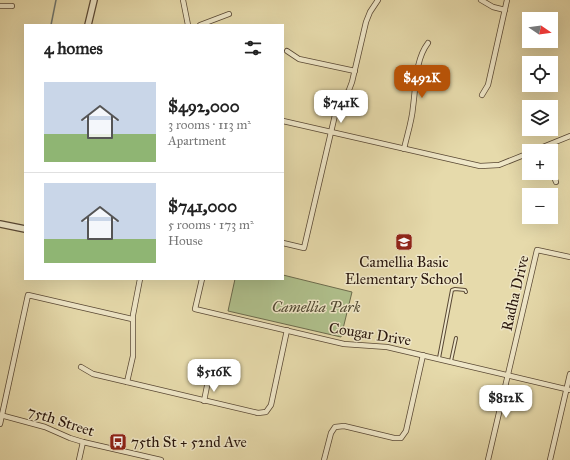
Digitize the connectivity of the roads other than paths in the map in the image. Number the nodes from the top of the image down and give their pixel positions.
1 (94, 0) edge
2 (183, 0) edge
3 (378, 0) edge
4 (480, 0) edge
5 (508, 0) edge
6 (0, 6) edge
7 (12, 6) dead end
8 (505, 10) junction
9 (229, 14) dead end
10 (88, 24) edge
11 (188, 24) edge
12 (203, 24) edge
13 (428, 43) dead end
14 (287, 51) dead end
15 (355, 71) junction
16 (482, 95) dead end
17 (284, 121) edge
18 (331, 132) junction
19 (570, 136) edge
20 (553, 144) edge
21 (404, 150) junction
22 (522, 156) edge
23 (0, 224) edge
24 (24, 229) edge
25 (284, 243) edge
26 (570, 257) edge
27 (140, 280) edge
28 (202, 280) edge
29 (466, 292) dead end
30 (132, 319) junction
31 (287, 330) junction
32 (456, 338) dead end
33 (423, 355) junction
34 (439, 359) junction
35 (451, 362) junction
36 (81, 367) dead end
37 (570, 374) edge
38 (508, 375) junction
39 (208, 381) dead end
40 (127, 382) junction
41 (568, 389) edge
42 (204, 401) junction
43 (1, 415) edge
44 (0, 424) edge
45 (83, 442) junction
46 (154, 459) edge
47 (79, 460) edge
48 (161, 460) edge
49 (324, 460) edge
50 (488, 460) edge
51 (550, 460) edge

1 - 10 street
2 - 11 street
3 - 15 street
4 - 8 street
5 - 8 street
6 - 7 street
8 - 16 street
9 - 12 street
13 - 21 street
14 - 15 street
15 - 18 street
17 - 18 street
18 - 21 street
18 - 25 street
19 - 20 street
21 - 22 street
23 - 24 street
26 - 38 street, Radha Drive
27 - 30 street
28 - 31 street, Cougar Drive
29 - 34 lane
30 - 40 street
30 - 43 street
31 - 33 street, Cougar Drive
31 - 42 street
32 - 35 lane
33 - 34 street, Cougar Drive
33 - 49 street
34 - 35 street, Cougar Drive
35 - 38 street, Cougar Drive
36 - 40 street
37 - 41 street
38 - 41 street, Cougar Drive
38 - 50 street
39 - 42 street
40 - 42 street
41 - 51 street
43 - 44 street
43 - 45 street, 75th Street
45 - 46 street, 75th Street
45 - 47 street
46 - 48 street, 75th Street

